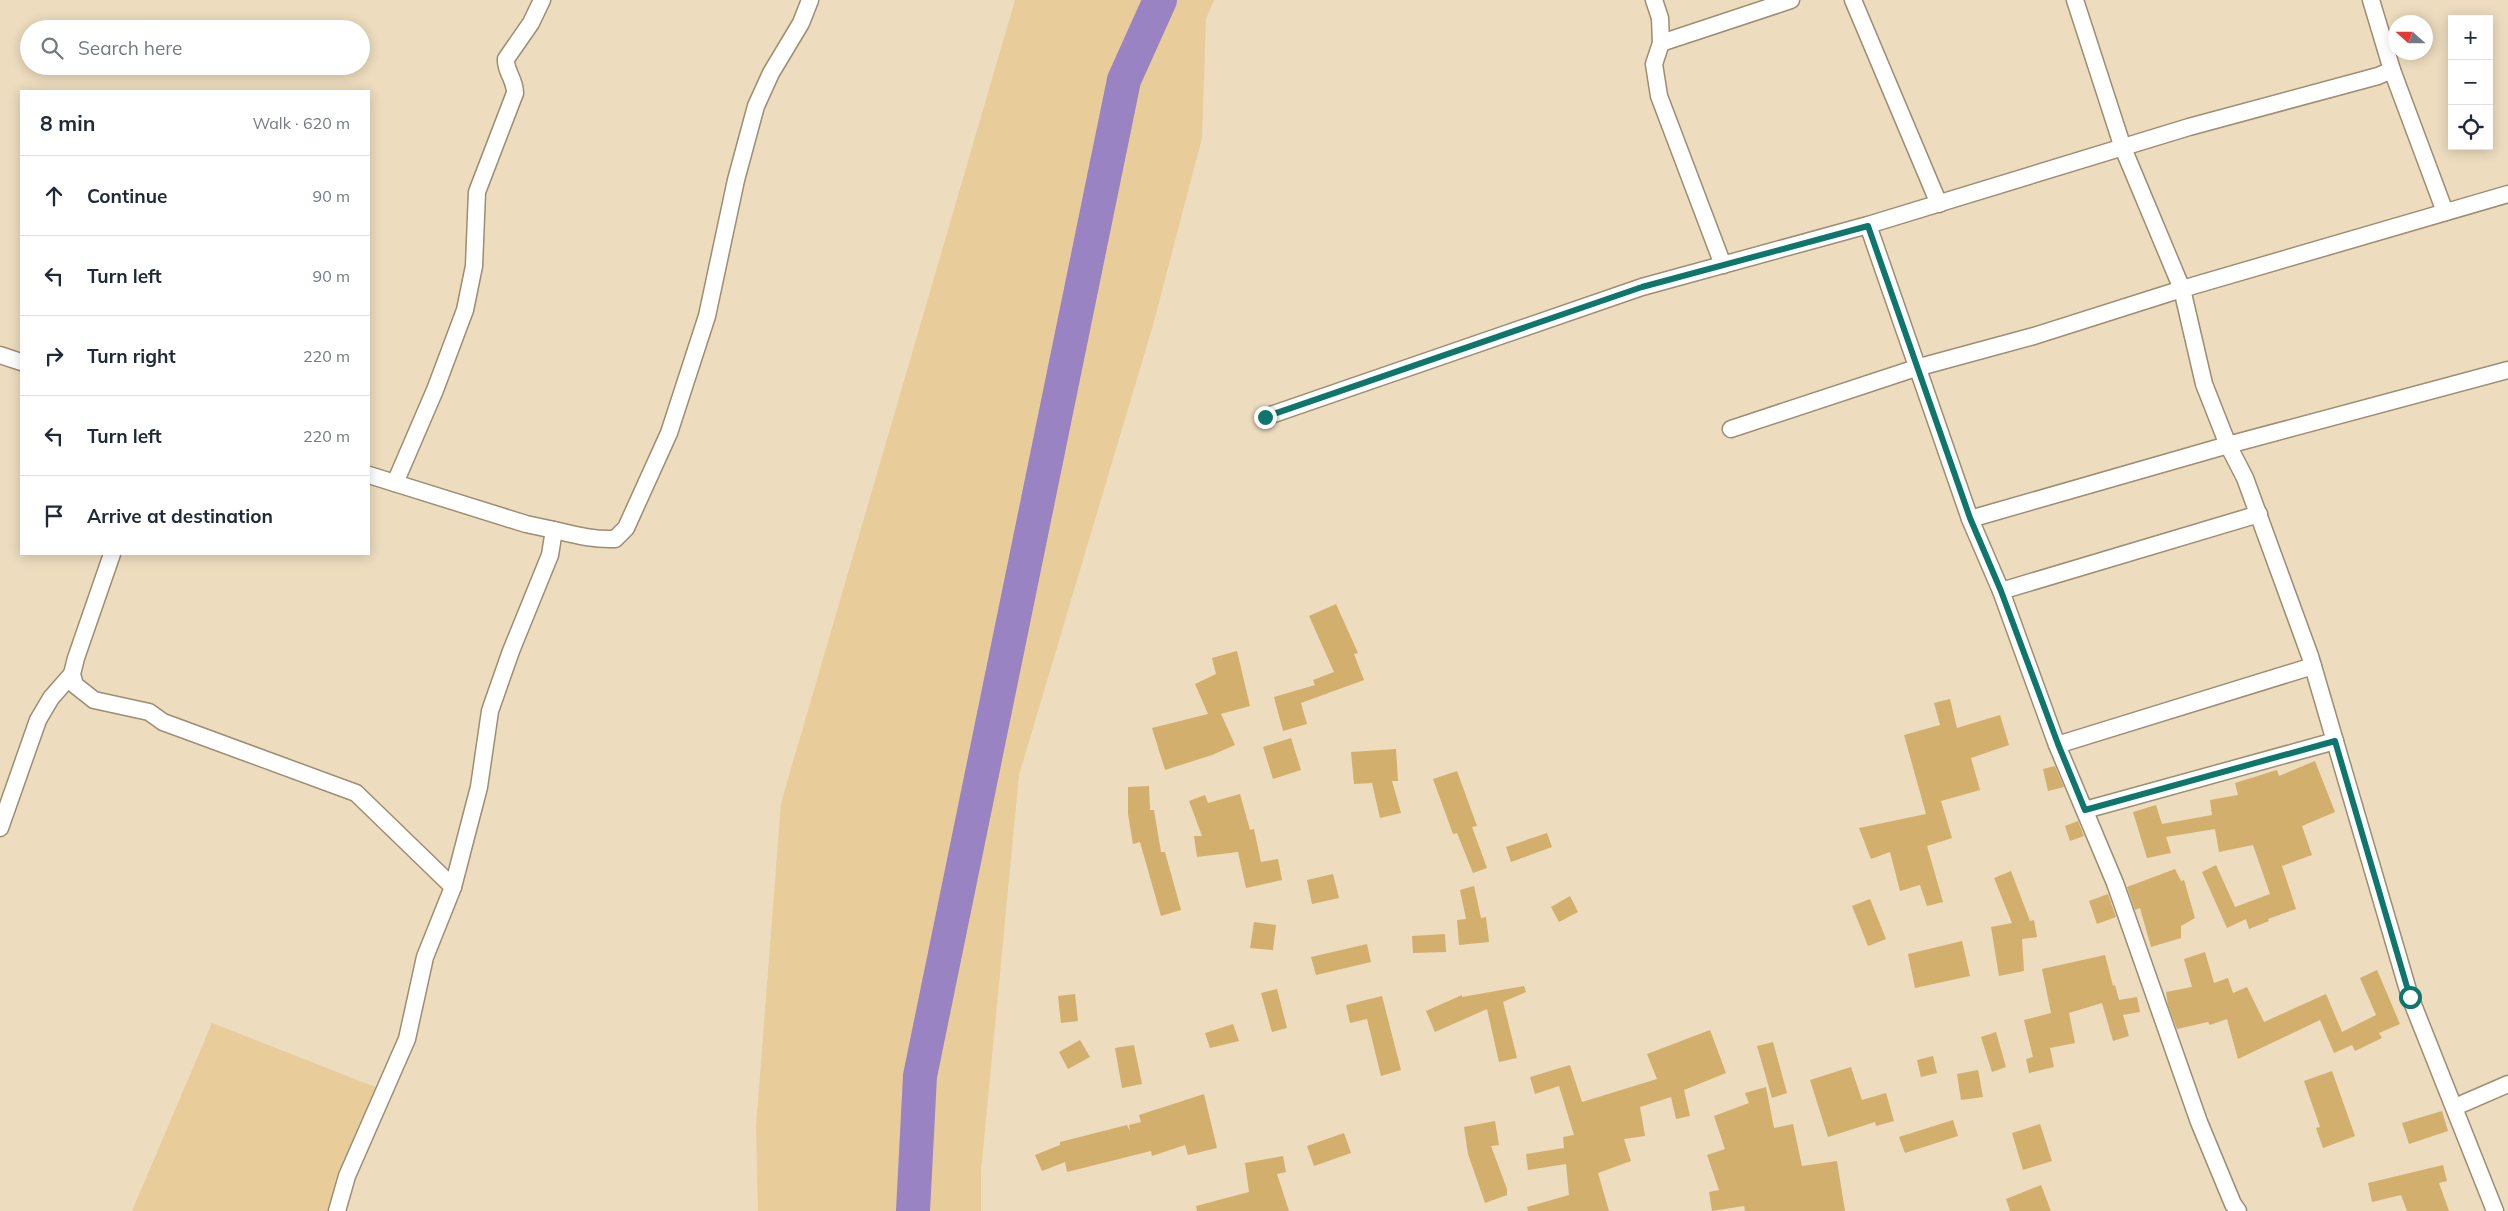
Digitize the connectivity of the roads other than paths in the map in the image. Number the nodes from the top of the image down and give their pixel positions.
1 (542, 0) edge
2 (810, 0) edge
3 (1654, 0) edge
4 (1790, 0) edge
5 (1853, 0) edge
6 (2075, 0) edge
7 (2372, 0) edge
8 (1661, 43) junction
9 (2392, 70) junction
10 (2123, 148) junction
11 (2508, 194) edge
12 (1939, 204) junction
13 (2445, 212) junction
14 (1868, 226) junction
15 (1723, 265) junction
16 (2182, 289) junction
17 (0, 355) edge
18 (20, 362) edge
19 (1916, 368) junction
20 (2508, 370) edge
21 (1265, 417) dead end
22 (1731, 429) dead end
23 (2228, 445) junction
24 (370, 476) edge
25 (395, 483) junction
26 (2259, 514) junction
27 (1970, 518) junction
28 (554, 530) junction
29 (112, 555) edge
30 (2001, 591) junction
31 (2313, 666) junction
32 (72, 674) junction
33 (2335, 741) junction
34 (2058, 744) junction
35 (2085, 810) junction
36 (0, 828) edge
37 (453, 887) junction
38 (2508, 1084) edge
39 (2455, 1107) junction
40 (337, 1211) edge
41 (2238, 1211) edge
42 (2495, 1211) edge

1 - 25 street
2 - 28 street
3 - 8 street
4 - 8 street
5 - 12 street
6 - 10 street
7 - 9 street
8 - 15 street
9 - 10 street
9 - 13 street
10 - 12 street
10 - 16 street
11 - 13 street
12 - 14 street
13 - 16 street
14 - 15 street
14 - 19 street
15 - 21 street
16 - 19 street
16 - 23 street
17 - 18 street
19 - 22 street
19 - 27 street
20 - 23 street
23 - 26 street
23 - 27 street
24 - 25 street
25 - 28 street
26 - 30 street
26 - 31 street
27 - 30 street
28 - 37 street
29 - 32 street
30 - 34 street
31 - 33 street
31 - 34 street
32 - 36 street
32 - 37 street
33 - 35 street
33 - 39 street
34 - 35 street
35 - 41 street
37 - 40 street
38 - 39 street
39 - 42 street

